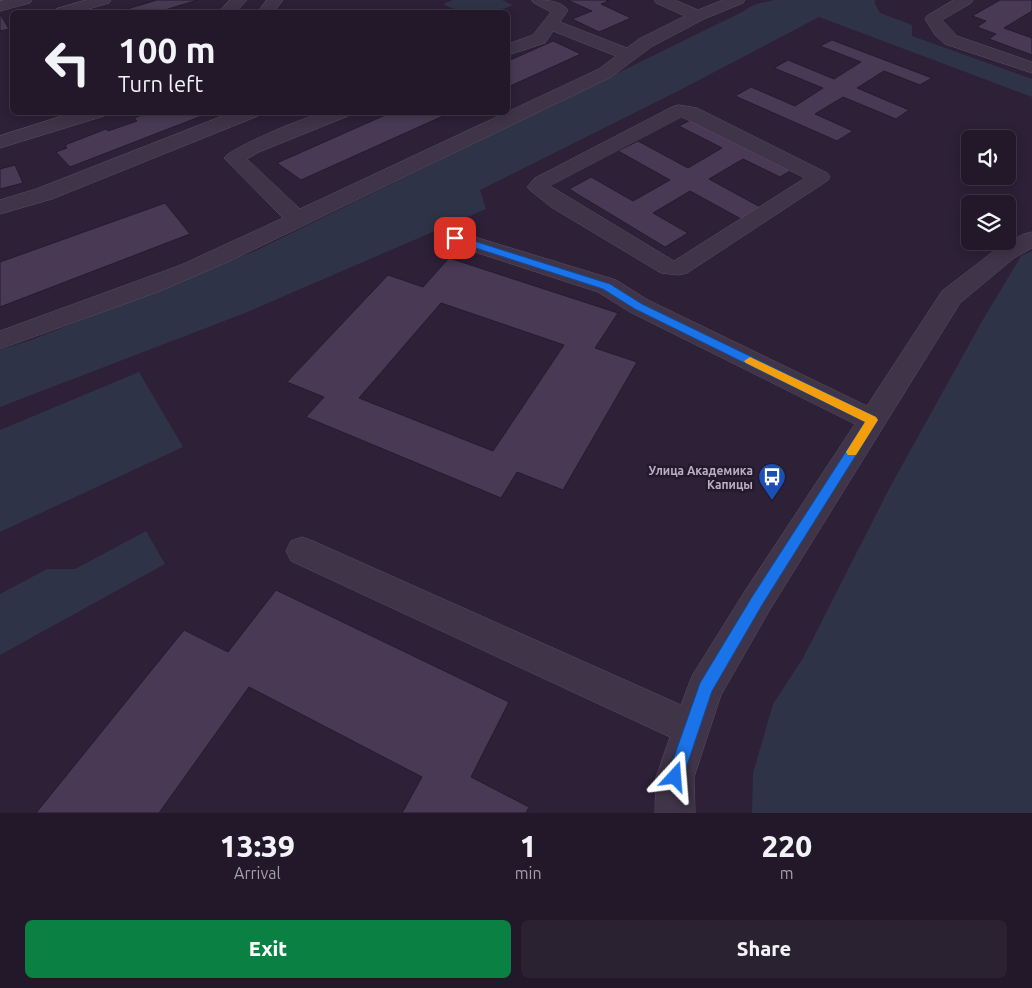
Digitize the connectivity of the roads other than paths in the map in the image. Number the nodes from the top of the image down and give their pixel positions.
1 (24, 0) edge
2 (103, 0) edge
3 (239, 0) edge
4 (540, 0) edge
5 (662, 0) edge
6 (737, 0) edge
7 (965, 0) edge
8 (0, 6) edge
9 (69, 10) edge
10 (229, 10) edge
11 (698, 16) junction
12 (550, 24) junction
13 (510, 49) edge
14 (628, 55) junction
15 (1032, 68) edge
16 (87, 115) edge
17 (243, 115) edge
18 (334, 115) edge
19 (0, 142) edge
20 (539, 184) joint
21 (0, 207) edge
22 (298, 219) junction
23 (455, 238) dead end
24 (1032, 239) edge
25 (0, 340) edge
26 (872, 420) junction
27 (302, 551) dead end
28 (692, 728) junction
29 (675, 813) edge

1 - 8 street
2 - 9 street
3 - 10 street
4 - 12 street
5 - 11 street
6 - 11 street
7 - 15 street
11 - 14 street
12 - 13 street
12 - 14 street
14 - 22 street
16 - 19 street
17 - 21 street
18 - 22 street
20 - 20 street
22 - 25 street
23 - 26 street
24 - 26 street
26 - 28 street
27 - 28 street
28 - 29 street

